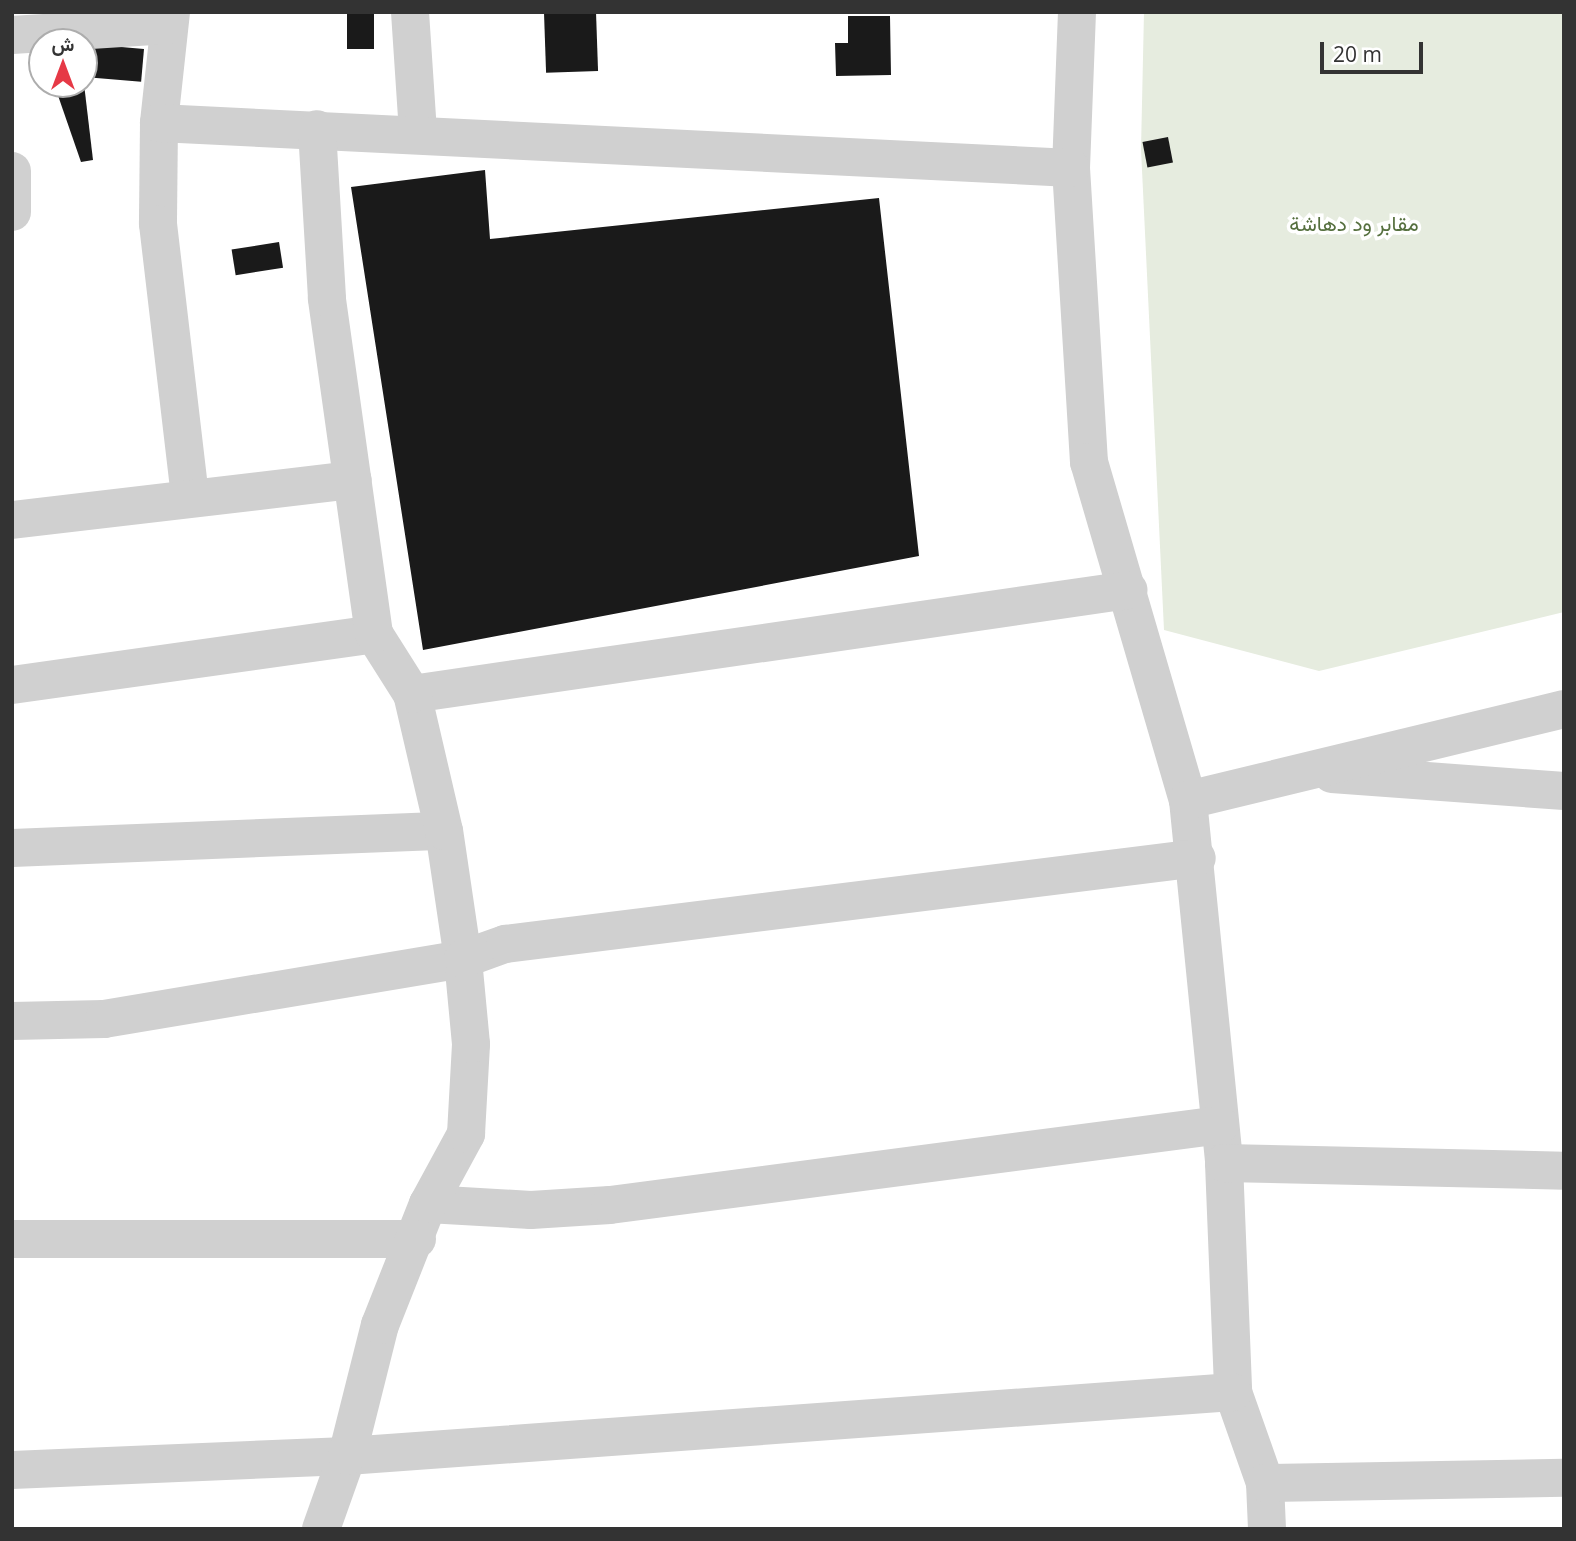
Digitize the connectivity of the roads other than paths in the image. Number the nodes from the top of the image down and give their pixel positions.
1 (410, 12) edge
2 (1077, 12) edge
3 (170, 19) edge
4 (12, 35) edge
5 (159, 124) junction
6 (317, 129) junction
7 (418, 133) junction
8 (1071, 168) junction
9 (12, 170) edge
10 (12, 212) edge
11 (353, 480) junction
12 (190, 496) junction
13 (12, 520) edge
14 (1128, 590) junction
15 (374, 634) junction
16 (12, 685) edge
17 (412, 694) junction
18 (1564, 709) edge
19 (1294, 771) junction
20 (1564, 791) edge
21 (1188, 800) junction
22 (444, 831) junction
23 (12, 848) edge
24 (1197, 858) junction
25 (463, 959) junction
26 (12, 1021) edge
27 (1220, 1125) junction
28 (1224, 1163) junction
29 (1564, 1171) edge
30 (422, 1222) junction
31 (12, 1239) edge
32 (1233, 1392) junction
33 (347, 1456) junction
34 (12, 1470) edge
35 (1564, 1478) edge
36 (1265, 1483) junction
37 (321, 1529) edge
38 (1267, 1529) edge

1 - 7 street
2 - 8 street
3 - 4 street
3 - 5 street
5 - 6 street
5 - 12 street
6 - 7 street
6 - 11 street
7 - 8 street
8 - 14 street
9 - 10 street
11 - 12 street
11 - 15 street
12 - 13 street
14 - 17 street
14 - 21 street
15 - 16 street
15 - 17 street
17 - 22 street
18 - 19 street
19 - 20 street
19 - 21 street
21 - 24 street
22 - 23 street
22 - 25 street
24 - 25 street
24 - 27 street
25 - 26 street
25 - 30 street
27 - 28 street
27 - 30 street
28 - 29 street
28 - 32 street
30 - 31 street
30 - 33 street
32 - 33 street
32 - 36 street
33 - 34 street
33 - 37 street
35 - 36 street
36 - 38 street

